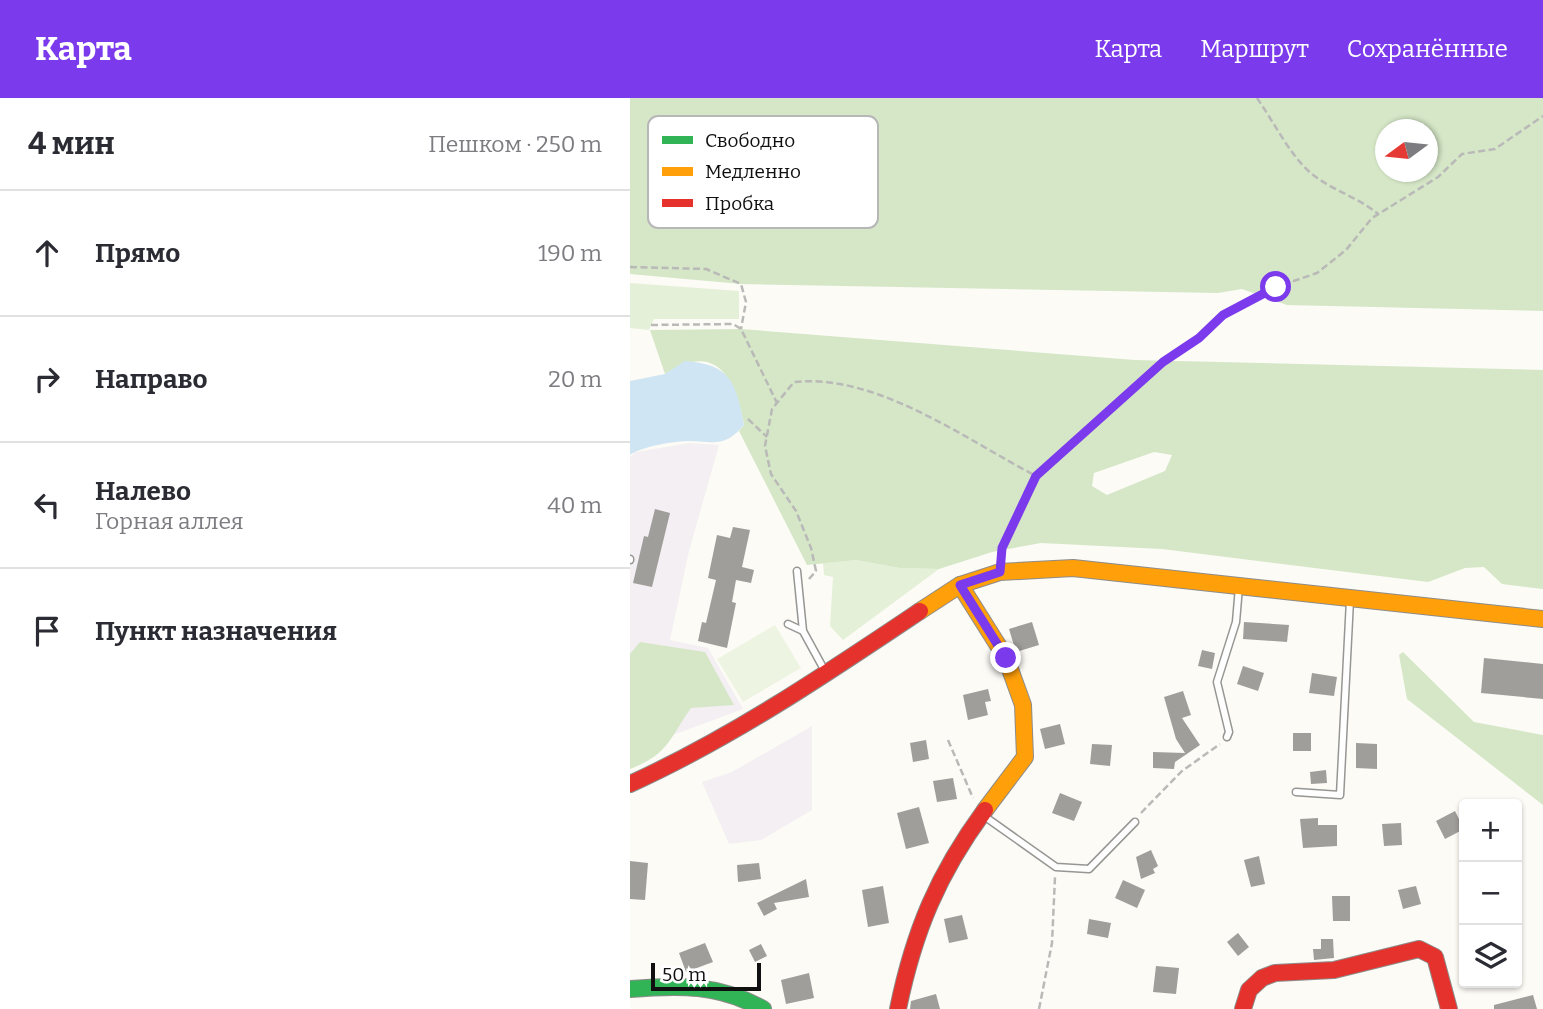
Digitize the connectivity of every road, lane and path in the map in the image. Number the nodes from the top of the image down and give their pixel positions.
1 (1257, 98) edge
2 (1543, 116) edge
3 (1378, 214) junction
4 (630, 267) edge
5 (651, 325) dead end
6 (741, 329) junction
7 (777, 403) junction
8 (748, 419) dead end
9 (766, 437) junction
10 (1036, 476) junction
11 (797, 571) dead end
12 (1000, 572) junction
13 (960, 585) junction
14 (1239, 586) junction
15 (799, 589) junction
16 (1350, 598) junction
17 (1543, 620) edge
18 (788, 624) dead end
19 (803, 631) junction
20 (827, 674) junction
21 (1227, 737) joint
22 (948, 740) dead end
23 (630, 784) edge
24 (1296, 792) dead end
25 (983, 815) junction
26 (1135, 822) joint
27 (1056, 867) junction
28 (630, 989) edge
29 (763, 1009) edge
30 (898, 1009) edge
31 (1039, 1009) edge
32 (1242, 1009) edge
33 (1450, 1009) edge

1 - 3 path
2 - 3 path
3 - 10 path
4 - 6 path
5 - 6 path
6 - 7 path
7 - 9 path
7 - 10 path
8 - 9 path
9 - 15 path
10 - 12 path
11 - 15 lane
12 - 13 main road
12 - 14 main road
13 - 20 main road
13 - 25 main road
14 - 16 main road
14 - 21 lane
15 - 19 lane
16 - 17 main road
16 - 24 lane
18 - 19 lane
19 - 20 lane
20 - 23 main road
21 - 26 path
22 - 25 path
25 - 27 lane
25 - 30 main road
26 - 27 lane
27 - 31 path
28 - 29 main road
32 - 33 main road

